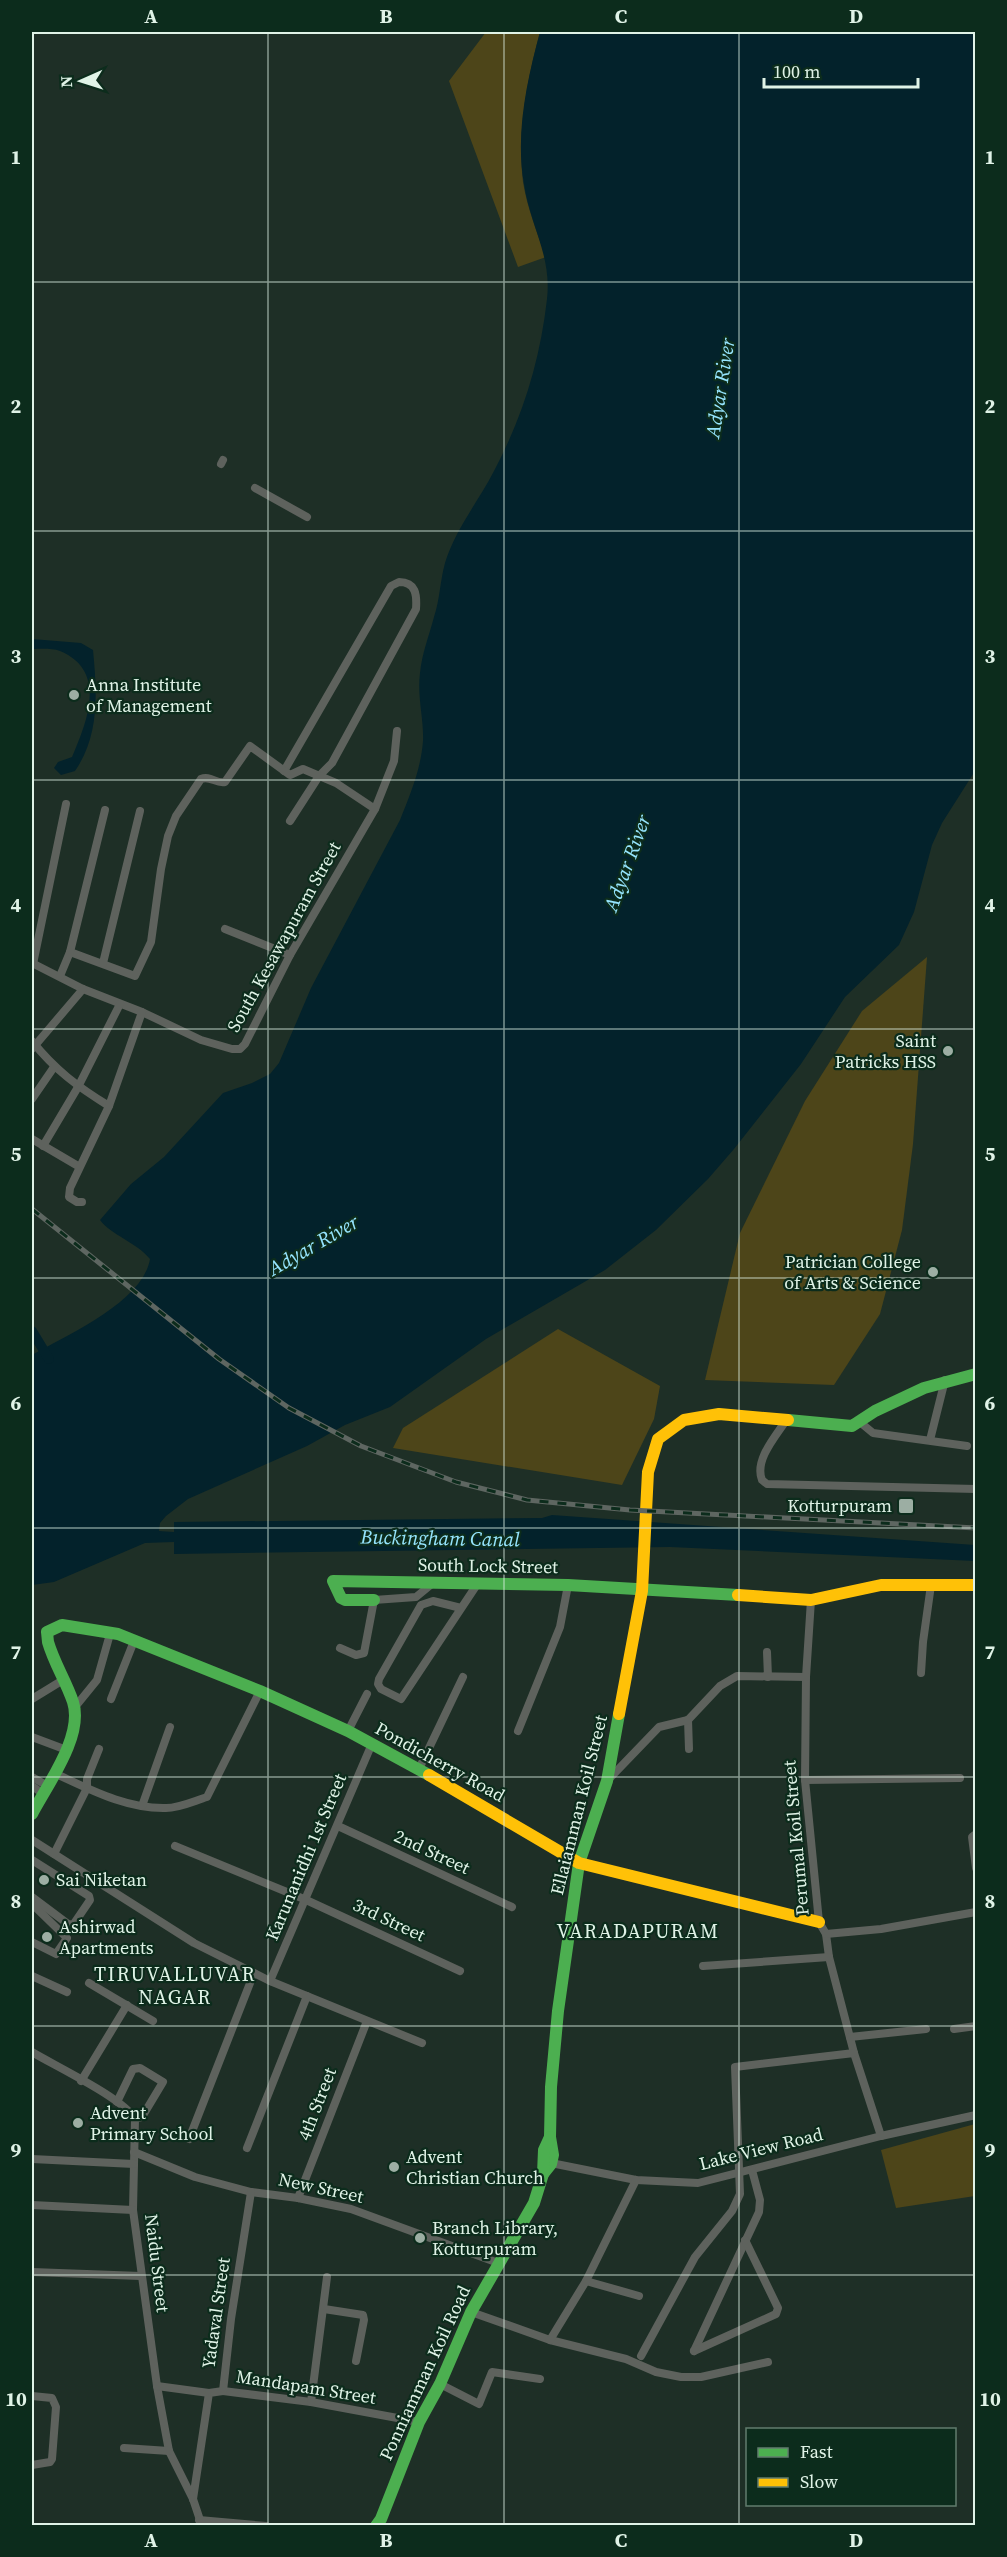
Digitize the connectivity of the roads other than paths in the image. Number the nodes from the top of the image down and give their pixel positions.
1 (255, 488) dead end
2 (307, 517) dead end
3 (397, 731) dead end
4 (284, 771) junction
5 (319, 776) junction
6 (66, 804) dead end
7 (375, 809) junction
8 (105, 810) dead end
9 (140, 811) dead end
10 (290, 821) dead end
11 (225, 929) dead end
12 (70, 952) junction
13 (290, 955) junction
14 (103, 963) junction
15 (32, 964) edge
16 (60, 976) junction
17 (82, 989) junction
18 (120, 1004) junction
19 (142, 1012) junction
20 (33, 1046) edge
21 (54, 1067) junction
22 (78, 1087) junction
23 (32, 1098) edge
24 (110, 1106) junction
25 (32, 1139) edge
26 (43, 1146) junction
27 (78, 1166) junction
28 (82, 1202) dead end
29 (975, 1374) edge
30 (945, 1380) junction
31 (787, 1419) junction
32 (861, 1423) junction
33 (930, 1440) junction
34 (967, 1446) dead end
35 (975, 1489) edge
36 (433, 1583) junction
37 (478, 1583) junction
38 (568, 1585) junction
39 (931, 1585) junction
40 (975, 1585) edge
41 (642, 1591) junction
42 (812, 1599) junction
43 (374, 1600) junction
44 (461, 1608) junction
45 (110, 1634) junction
46 (134, 1641) junction
47 (340, 1648) dead end
48 (767, 1652) dead end
49 (921, 1673) dead end
50 (463, 1677) dead end
51 (768, 1677) junction
52 (806, 1677) junction
53 (63, 1680) junction
54 (260, 1691) junction
55 (367, 1694) dead end
56 (32, 1699) edge
57 (111, 1699) dead end
58 (75, 1707) junction
59 (688, 1720) junction
60 (170, 1727) dead end
61 (349, 1729) junction
62 (518, 1731) dead end
63 (32, 1737) edge
64 (371, 1746) junction
65 (64, 1749) junction
66 (99, 1749) dead end
67 (689, 1749) dead end
68 (419, 1769) junction
69 (54, 1773) junction
70 (32, 1777) edge
71 (960, 1778) dead end
72 (805, 1780) junction
73 (607, 1781) junction
74 (37, 1788) edge
75 (87, 1788) junction
76 (142, 1806) junction
77 (32, 1814) edge
78 (338, 1826) junction
79 (975, 1834) edge
80 (32, 1840) edge
81 (175, 1846) dead end
82 (54, 1854) junction
83 (32, 1860) edge
84 (579, 1863) junction
85 (975, 1868) edge
86 (32, 1898) edge
87 (304, 1899) junction
88 (32, 1904) edge
89 (512, 1907) dead end
90 (975, 1912) edge
91 (819, 1922) junction
92 (826, 1934) junction
93 (32, 1942) edge
94 (829, 1957) junction
95 (703, 1966) dead end
96 (460, 1971) dead end
97 (254, 1973) junction
98 (32, 1976) edge
99 (270, 1981) junction
100 (89, 1983) dead end
101 (67, 1992) dead end
102 (307, 1996) junction
103 (127, 2005) junction
104 (153, 2020) dead end
105 (367, 2021) junction
106 (975, 2026) edge
107 (926, 2029) dead end
108 (954, 2029) dead end
109 (850, 2037) junction
110 (422, 2043) dead end
111 (32, 2052) edge
112 (854, 2053) junction
113 (81, 2081) junction
114 (117, 2102) junction
115 (975, 2115) edge
116 (135, 2119) junction
117 (881, 2136) junction
118 (550, 2137) junction
119 (189, 2139) dead end
120 (247, 2148) dead end
121 (134, 2152) junction
122 (32, 2159) edge
123 (551, 2163) junction
124 (134, 2164) junction
125 (752, 2170) junction
126 (741, 2173) junction
127 (543, 2174) junction
128 (636, 2180) junction
129 (251, 2192) junction
130 (298, 2198) junction
131 (32, 2205) edge
132 (132, 2210) junction
133 (746, 2240) junction
134 (501, 2264) junction
135 (32, 2272) edge
136 (141, 2276) junction
137 (327, 2277) dead end
138 (586, 2281) junction
139 (639, 2296) dead end
140 (324, 2309) junction
141 (471, 2312) junction
142 (550, 2340) junction
143 (641, 2356) dead end
144 (356, 2361) dead end
145 (768, 2362) dead end
146 (540, 2379) dead end
147 (440, 2384) junction
148 (157, 2386) junction
149 (223, 2391) junction
150 (209, 2393) junction
151 (32, 2396) edge
152 (311, 2402) junction
153 (419, 2422) junction
154 (124, 2448) dead end
155 (169, 2451) junction
156 (32, 2465) edge
157 (193, 2499) junction
158 (200, 2523) edge
159 (379, 2523) edge
160 (266, 2526) edge

1 - 2 street
3 - 7 street, South Kesawapuram Street
4 - 5 street
4 - 5 street
4 - 14 street
5 - 7 street
5 - 10 street
6 - 15 street
7 - 13 street, South Kesawapuram Street
8 - 12 street
9 - 14 street
11 - 13 street
12 - 14 street
12 - 16 street
13 - 19 street, South Kesawapuram Street
15 - 16 street, South Kesawapuram Street
16 - 17 street, South Kesawapuram Street
17 - 18 street, South Kesawapuram Street
17 - 20 street
18 - 19 street, South Kesawapuram Street
18 - 22 street
19 - 24 street
20 - 21 street
21 - 22 street
21 - 23 street
22 - 24 street
22 - 26 street
24 - 27 street
25 - 26 street
26 - 27 street
27 - 28 street
29 - 30 street
30 - 32 street
30 - 33 street
31 - 32 street, Ellaiamman Koil Street
31 - 35 street
31 - 41 street, Ellaiamman Koil Street
32 - 33 street
33 - 34 street
36 - 37 street, South Lock Street
36 - 43 street
36 - 43 street, South Lock Street
37 - 38 street, South Lock Street
37 - 44 street
38 - 41 street, South Lock Street
38 - 62 street
39 - 40 street, South Lock Street
39 - 42 street, South Lock Street
39 - 49 street
41 - 42 street, South Lock Street
41 - 73 street, Ellaiamman Koil Street
42 - 52 street, Perumal Koil Street
43 - 47 street
44 - 44 street
45 - 46 street, Pondicherry Road
45 - 53 street, Pondicherry Road
45 - 58 street
46 - 54 street, Pondicherry Road
46 - 57 street
48 - 51 street
50 - 68 street
51 - 52 street
51 - 59 street
52 - 72 street, Perumal Koil Street
53 - 56 street
53 - 58 street
54 - 61 street, Pondicherry Road
54 - 76 street
55 - 61 street
58 - 65 street
59 - 67 street
59 - 73 street
60 - 76 street
61 - 64 street, Pondicherry Road
63 - 65 street
64 - 68 street, Pondicherry Road
64 - 78 street, Karunanidhi 1st Street
65 - 69 street
66 - 75 street
68 - 84 street, Pondicherry Road
69 - 74 street
69 - 75 street
70 - 74 street
71 - 72 street
72 - 91 street, Perumal Koil Street
73 - 84 street, Ellaiamman Koil Street
74 - 77 street
75 - 76 street
75 - 82 street
78 - 87 street, Karunanidhi 1st Street
78 - 89 street, 2nd Street
79 - 85 street
80 - 82 street
81 - 87 street
82 - 97 street
83 - 86 street
84 - 91 street, Pondicherry Road
84 - 118 street, Ellaiamman Koil Street
87 - 96 street, 3rd Street
87 - 99 street, Karunanidhi 1st Street
88 - 93 street
90 - 92 street
91 - 92 street, Perumal Koil Street
92 - 94 street, Perumal Koil Street
94 - 95 street
94 - 109 street, Perumal Koil Street
97 - 99 street
97 - 119 street
98 - 101 street
99 - 102 street
100 - 103 street
102 - 105 street
102 - 120 street
103 - 104 street
103 - 113 street
105 - 110 street
105 - 130 street, 4th Street
106 - 108 street
107 - 109 street
109 - 112 street, Perumal Koil Street
111 - 113 street
112 - 117 street, Perumal Koil Street
112 - 126 street
113 - 114 street
114 - 116 street
114 - 116 street
115 - 117 street, Lake View Road
116 - 121 street, Naidu Street
117 - 125 street, Lake View Road
118 - 123 street, Ellaiamman Koil Street
118 - 127 street, Ellaiamman Koil Street
121 - 124 street, Naidu Street
121 - 129 street, New Street
122 - 124 street
123 - 127 street
123 - 128 street, Lake View Road
124 - 132 street, Naidu Street
125 - 126 street, Lake View Road
125 - 133 street
126 - 128 street, Lake View Road
126 - 143 street
127 - 134 street, Ponniamman Koil Road
128 - 138 street
129 - 130 street, New Street
129 - 149 street, Yadaval Street
130 - 134 street, New Street
131 - 132 street
132 - 136 street, Naidu Street
133 - 133 street
134 - 141 street, Ponniamman Koil Road
135 - 136 street
136 - 148 street, Naidu Street
137 - 140 street
138 - 139 street
138 - 142 street
140 - 144 street
140 - 152 street
141 - 142 street
141 - 147 street, Ponniamman Koil Road
142 - 145 street
146 - 147 street
147 - 153 street, Ponniamman Koil Road
148 - 150 street
148 - 155 street, Naidu Street
149 - 150 street, Yadaval Street
149 - 152 street, Mandapam Street
150 - 157 street, Yadaval Street
151 - 156 street
152 - 153 street, Mandapam Street
153 - 159 street, Ponniamman Koil Road
154 - 155 street
155 - 157 street, Naidu Street
157 - 158 street, Naidu Street
158 - 160 street

